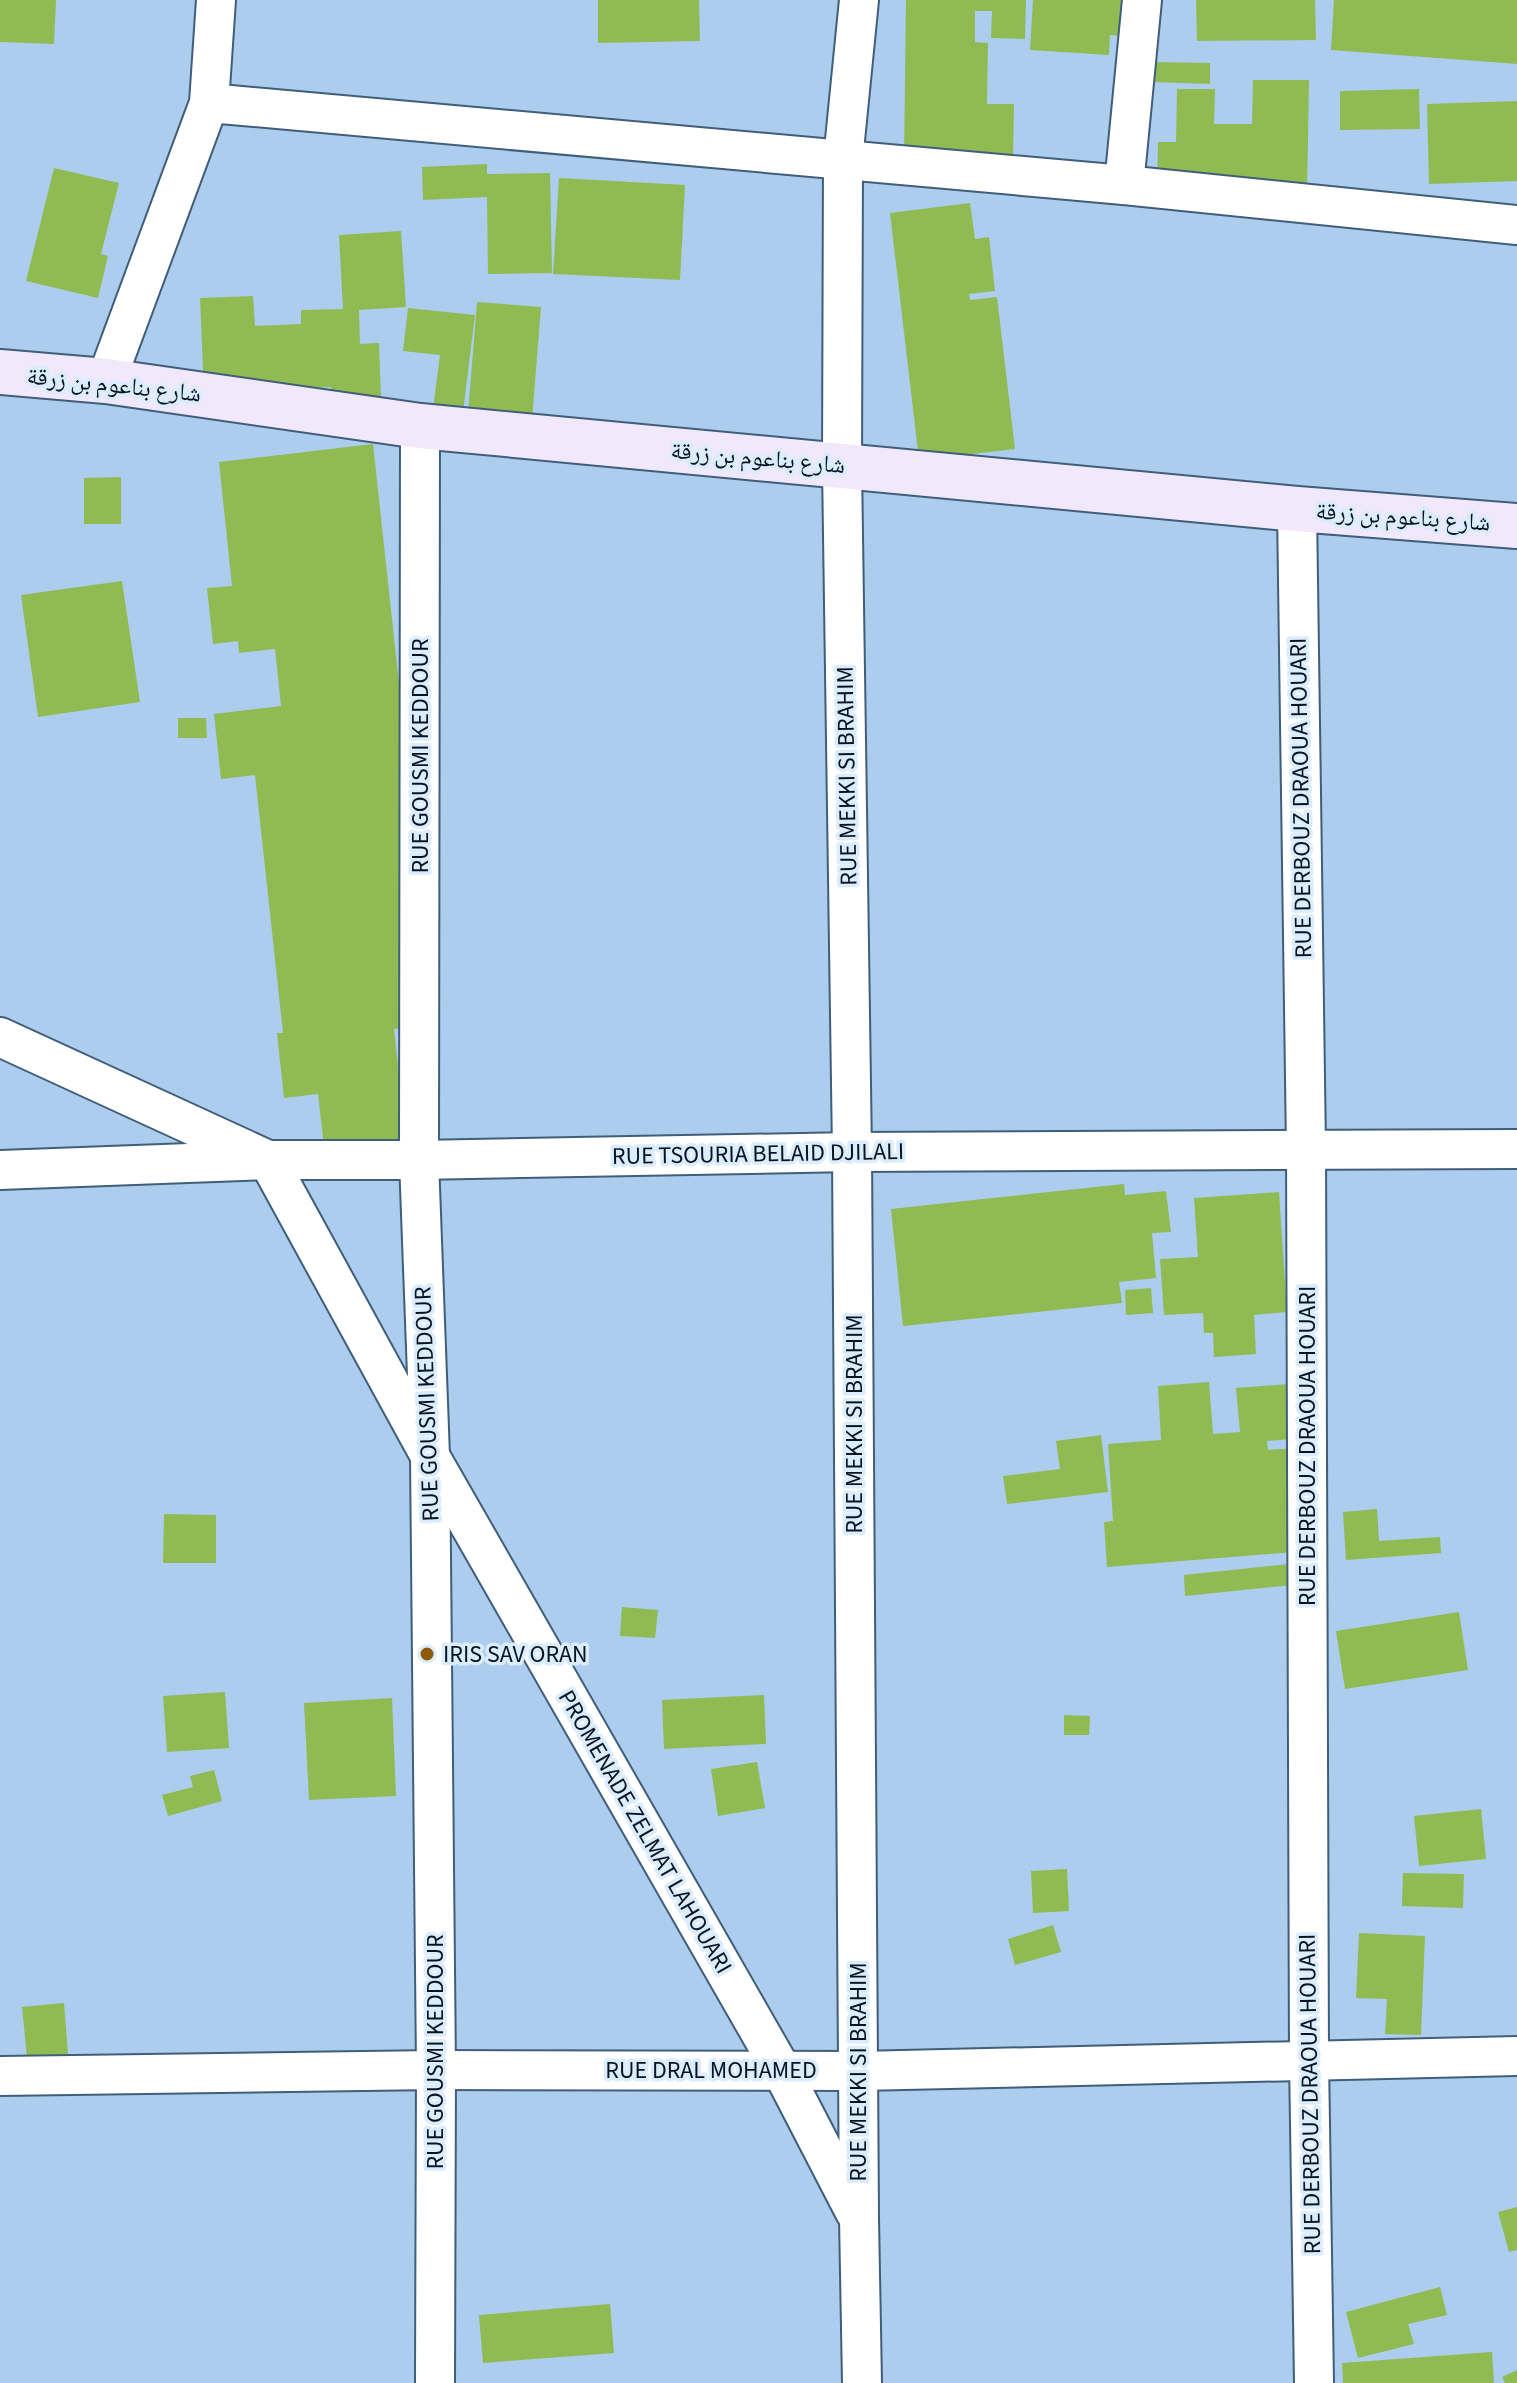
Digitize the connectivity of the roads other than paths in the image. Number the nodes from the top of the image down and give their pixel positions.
1 (216, 0) edge
2 (859, 0) edge
3 (1142, 0) edge
4 (209, 103) junction
5 (843, 160) junction
6 (1124, 185) junction
7 (1517, 225) edge
8 (0, 372) edge
9 (106, 381) junction
10 (420, 426) junction
11 (842, 466) junction
12 (1297, 509) junction
13 (1517, 526) edge
14 (0, 1037) edge
15 (1306, 1149) junction
16 (1517, 1149) edge
17 (852, 1152) junction
18 (268, 1160) junction
19 (419, 1160) junction
20 (0, 1170) edge
21 (430, 1456) junction
22 (1517, 2056) edge
23 (1309, 2059) junction
24 (781, 2069) junction
25 (436, 2070) junction
26 (859, 2071) junction
27 (0, 2076) edge
28 (859, 2218) junction
29 (435, 2383) edge
30 (862, 2383) edge
31 (1314, 2383) edge

1 - 4 street
2 - 5 street, RUE MEKKI SI BRAHIM
3 - 6 street
4 - 5 street
4 - 9 street
5 - 6 street
5 - 11 street, RUE MEKKI SI BRAHIM
6 - 7 street
8 - 9 street, شارع بناعوم بن زرقة
9 - 10 street, شارع بناعوم بن زرقة
10 - 11 street, شارع بناعوم بن زرقة
10 - 19 street, RUE GOUSMI KEDDOUR
11 - 12 street, شارع بناعوم بن زرقة
11 - 17 street, RUE MEKKI SI BRAHIM
12 - 13 street, شارع بناعوم بن زرقة
12 - 15 street, RUE DERBOUZ DRAOUA HOUARI
14 - 18 street
15 - 16 street, RUE TSOURIA BELAID DJILALI
15 - 17 street, RUE TSOURIA BELAID DJILALI
15 - 23 street, RUE DERBOUZ DRAOUA HOUARI
17 - 19 street, RUE TSOURIA BELAID DJILALI
17 - 26 street, RUE MEKKI SI BRAHIM
18 - 19 street, RUE TSOURIA BELAID DJILALI
18 - 20 street, RUE TSOURIA BELAID DJILALI
18 - 21 street, PROMENADE ZELMAT LAHOUARI
19 - 21 street, RUE GOUSMI KEDDOUR
21 - 24 street, PROMENADE ZELMAT LAHOUARI
21 - 25 street, RUE GOUSMI KEDDOUR
22 - 23 street, RUE DRAL MOHAMED
23 - 26 street, RUE DRAL MOHAMED
23 - 31 street, RUE DERBOUZ DRAOUA HOUARI
24 - 25 street, RUE DRAL MOHAMED
24 - 26 street, RUE DRAL MOHAMED
24 - 28 street, PROMENADE ZELMAT LAHOUARI
25 - 27 street, RUE DRAL MOHAMED
25 - 29 street, RUE GOUSMI KEDDOUR
26 - 28 street, RUE MEKKI SI BRAHIM
28 - 30 street, RUE MEKKI SI BRAHIM

